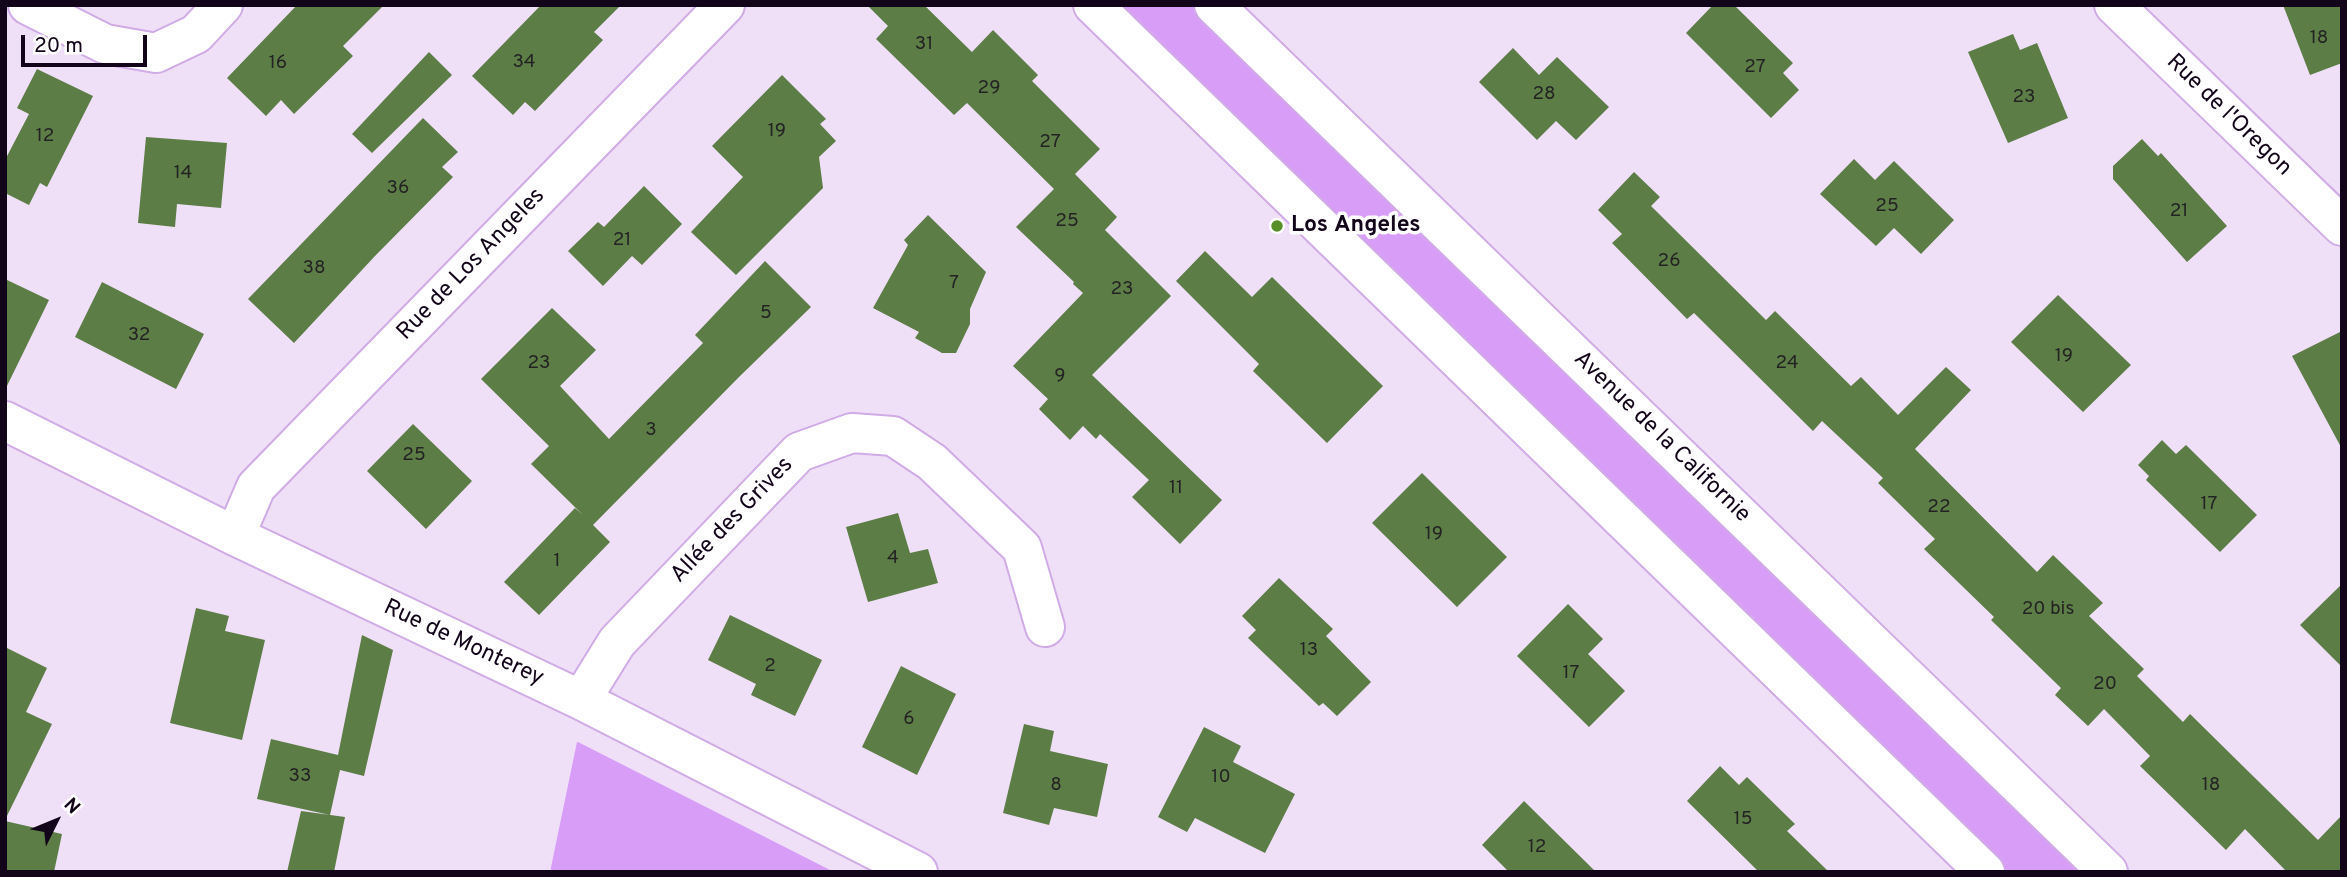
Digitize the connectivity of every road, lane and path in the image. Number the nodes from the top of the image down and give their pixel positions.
1 (28, 5) edge
2 (223, 5) edge
3 (725, 5) edge
4 (1093, 5) edge
5 (1214, 5) edge
6 (2114, 5) edge
7 (2342, 226) edge
8 (5, 421) edge
9 (235, 536) junction
10 (1045, 627) dead end
11 (581, 699) junction
12 (918, 872) edge
13 (1985, 872) edge
14 (2108, 872) edge

1 - 2 street
3 - 9 street, Rue de Los Angeles
4 - 13 street
5 - 14 street, Avenue de la Californie
6 - 7 street, Rue de l'Oregon
8 - 9 street, Rue de Monterey
9 - 11 street, Rue de Monterey
10 - 11 street, Allée des Grives
11 - 12 street, Rue de Monterey

